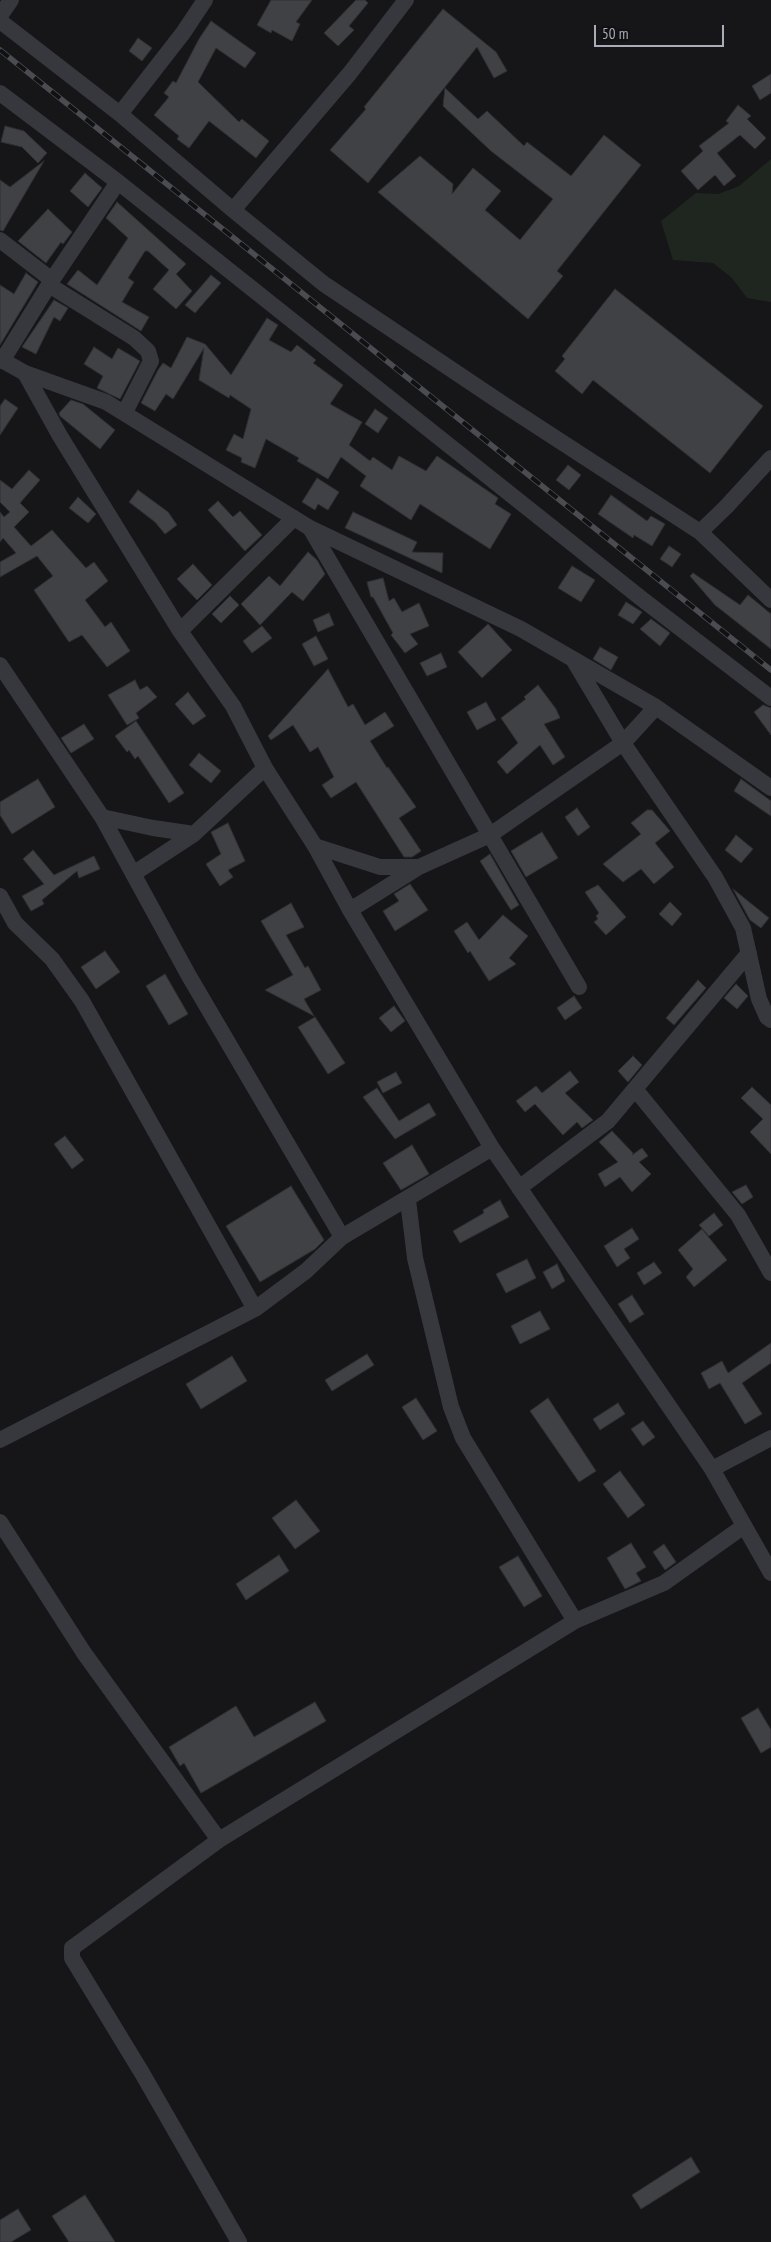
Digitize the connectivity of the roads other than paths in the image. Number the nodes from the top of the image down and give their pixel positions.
1 (11, 0) edge
2 (205, 0) edge
3 (406, 0) edge
4 (0, 16) edge
5 (0, 21) edge
6 (0, 93) edge
7 (120, 114) junction
8 (118, 182) junction
9 (232, 210) junction
10 (0, 240) edge
11 (51, 283) junction
12 (1, 360) edge
13 (25, 373) junction
14 (125, 412) junction
15 (771, 458) edge
16 (294, 518) junction
17 (310, 528) junction
18 (700, 532) junction
19 (771, 600) edge
20 (180, 631) junction
21 (573, 659) junction
22 (0, 665) edge
23 (771, 698) edge
24 (656, 707) junction
25 (623, 743) junction
26 (265, 768) junction
27 (771, 788) edge
28 (102, 817) junction
29 (194, 834) junction
30 (490, 835) junction
31 (315, 846) junction
32 (419, 867) junction
33 (133, 874) junction
34 (0, 896) edge
35 (350, 910) junction
36 (749, 953) junction
37 (579, 987) dead end
38 (771, 1020) edge
39 (635, 1089) junction
40 (492, 1148) junction
41 (519, 1188) junction
42 (408, 1200) junction
43 (342, 1237) junction
44 (771, 1273) edge
45 (255, 1309) junction
46 (771, 1438) edge
47 (0, 1440) edge
48 (712, 1469) junction
49 (0, 1522) edge
50 (744, 1526) junction
51 (771, 1574) edge
52 (575, 1621) junction
53 (218, 1840) junction
54 (239, 2242) edge

1 - 4 street
2 - 7 street
3 - 9 street
5 - 7 street
6 - 8 street
7 - 9 street
8 - 11 street
8 - 23 street
9 - 18 street
10 - 11 street
11 - 12 street
11 - 14 street
12 - 13 street
13 - 14 street
13 - 20 street
14 - 16 street
15 - 18 street
16 - 17 street
16 - 20 street
17 - 21 street
17 - 30 street
18 - 19 street
20 - 26 street
21 - 24 street
21 - 25 street
22 - 28 street
24 - 25 street
24 - 27 street
25 - 30 street
25 - 36 street
26 - 29 street
26 - 31 street
28 - 29 street
28 - 33 street
29 - 33 street
30 - 32 street
30 - 37 street
31 - 32 street
31 - 35 street
32 - 35 street
33 - 43 street
34 - 45 street
35 - 40 street
36 - 38 street
36 - 39 street
39 - 41 street
39 - 44 street
40 - 41 street
40 - 42 street
41 - 48 street
42 - 43 street
42 - 52 street
43 - 45 street
45 - 47 street
46 - 48 street
48 - 50 street
49 - 53 street
50 - 51 street
50 - 52 street
52 - 53 street
53 - 54 street

